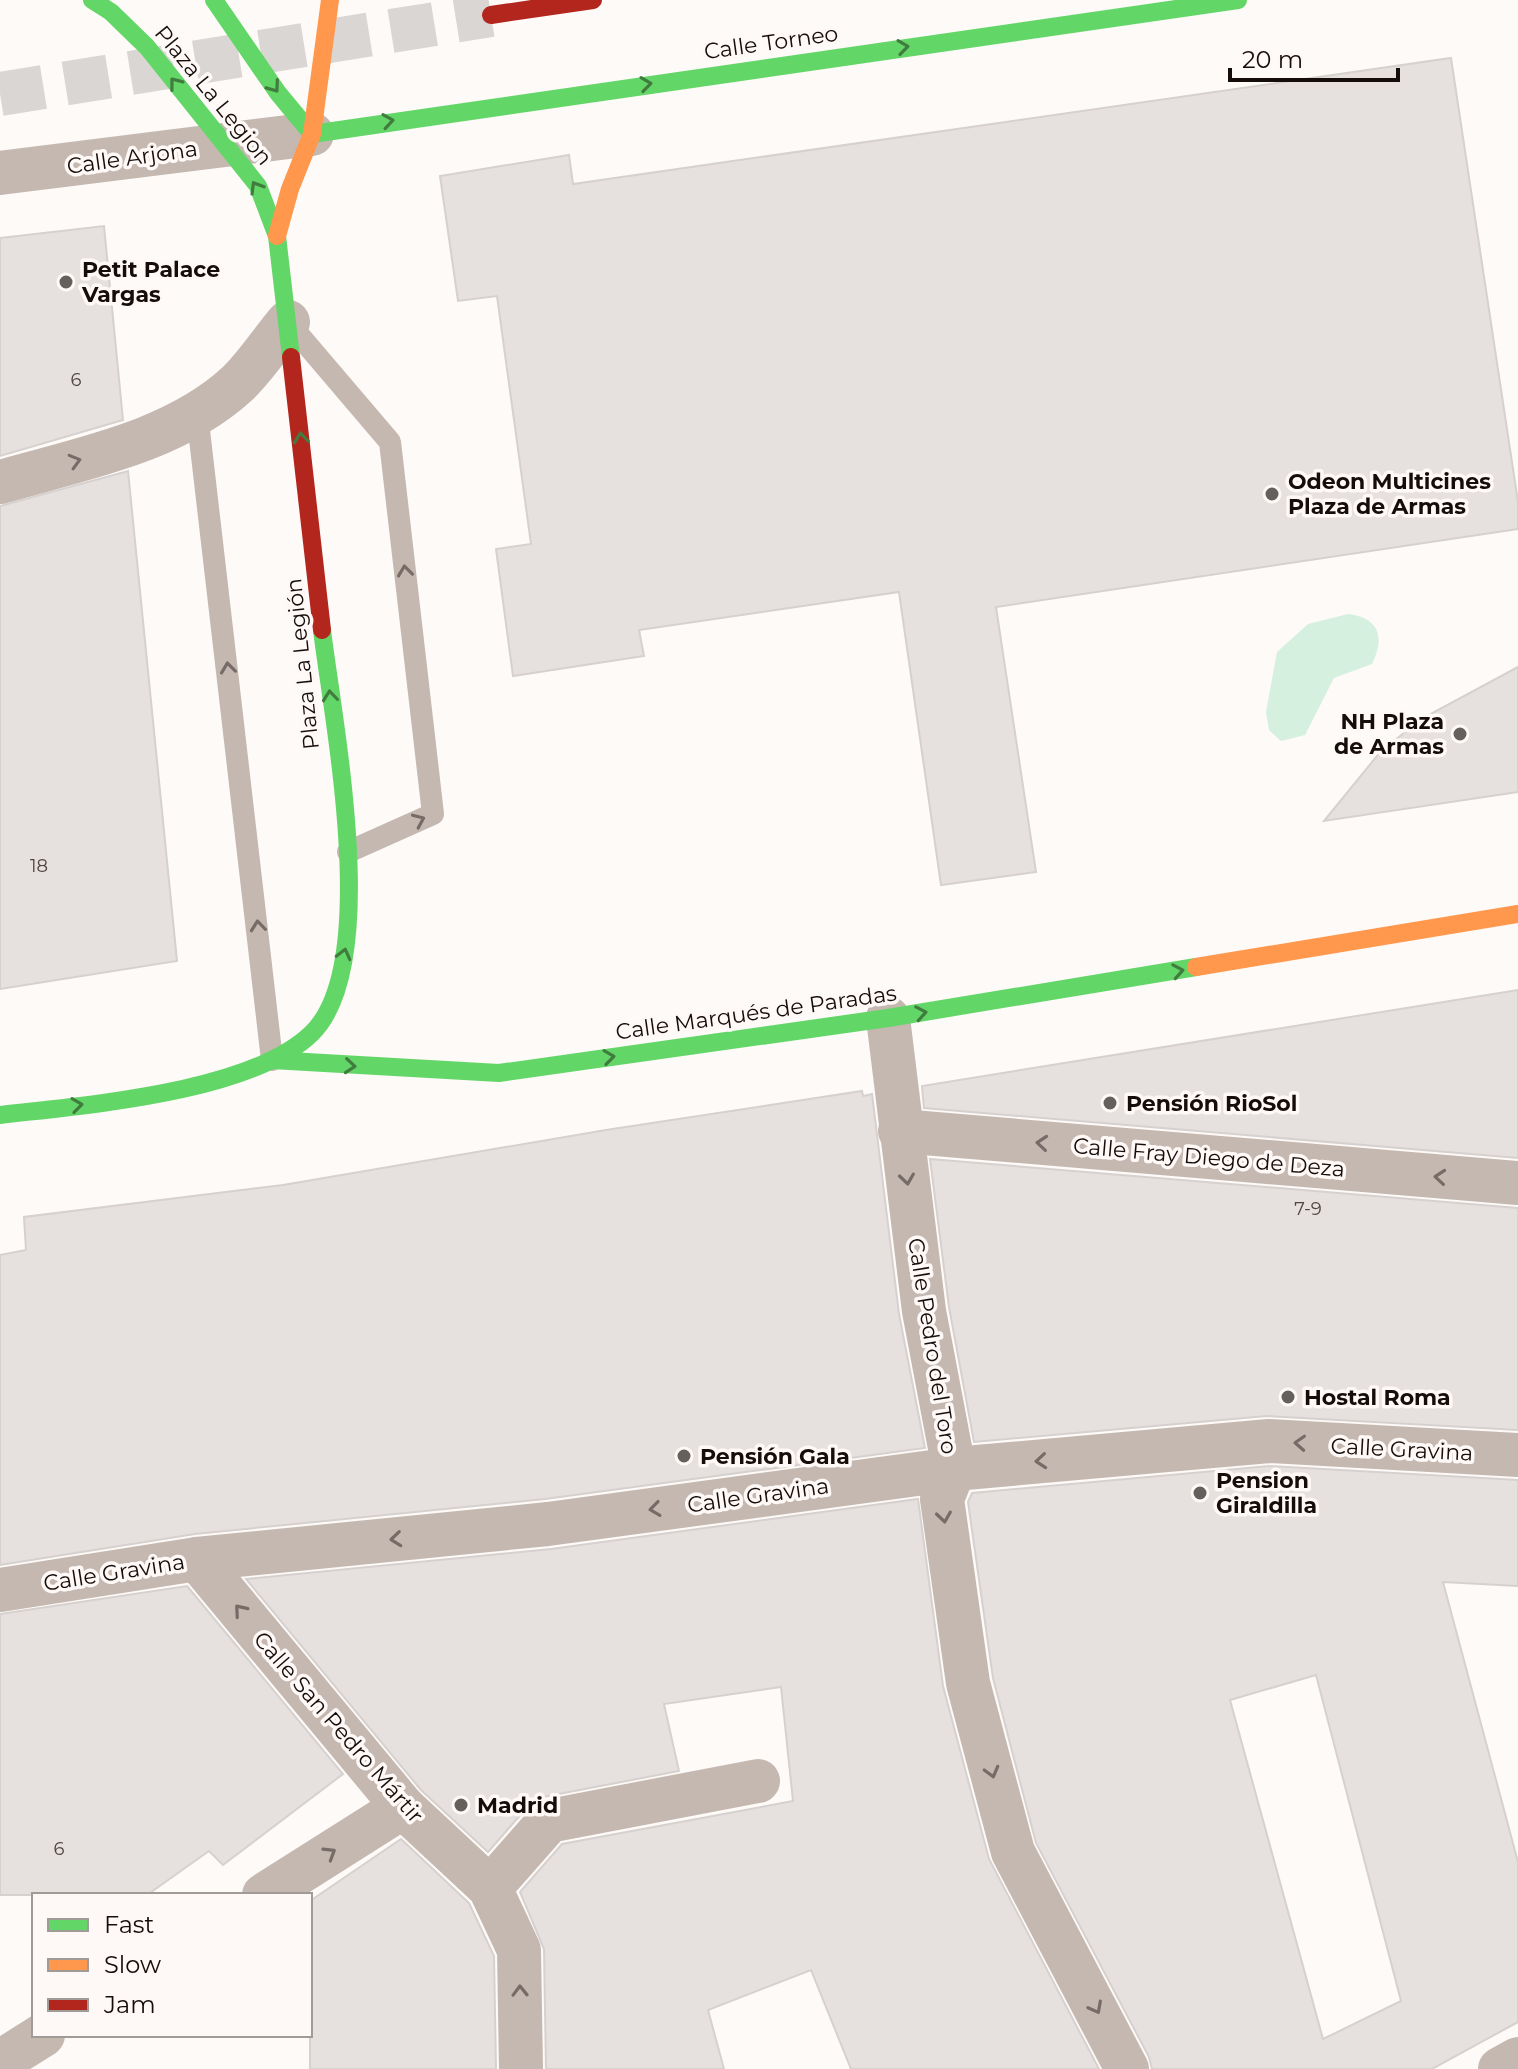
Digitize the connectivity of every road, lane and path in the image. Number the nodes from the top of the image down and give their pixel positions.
1 (92, 0) edge
2 (214, 0) edge
3 (330, 0) edge
4 (593, 0) edge
5 (1238, 0) edge
6 (491, 15) tunnel mouth
7 (312, 134) junction
8 (223, 144) junction
9 (0, 173) edge
10 (277, 236) junction
11 (288, 322) junction
12 (197, 413) junction
13 (0, 482) edge
14 (348, 852) junction
15 (1518, 914) edge
16 (888, 1018) junction
17 (272, 1060) junction
18 (0, 1115) edge
19 (900, 1131) junction
20 (1518, 1183) edge
21 (1518, 1455) edge
22 (954, 1469) junction
23 (197, 1559) junction
24 (0, 1590) edge
25 (758, 1781) dead end
26 (403, 1807) junction
27 (490, 1888) junction
28 (267, 1893) edge
29 (40, 2037) edge
30 (1518, 2059) edge
31 (0, 2062) edge
32 (521, 2069) edge
33 (1127, 2069) edge
34 (1500, 2069) edge

8 -> 1 main road, Plaza La Legion
2 -> 7 main road
3 - 7 main road
4 - 6 main road
7 -> 5 main road, Calle Torneo
7 - 8 street, Calle Arjona
7 - 10 main road
8 - 9 street, Calle Arjona
10 -> 8 main road, Plaza La Legion
10 - 11 main road, Plaza La Legión
11 - 12 street
14 -> 11 main road, Plaza La Legión
14 -> 11 lane
13 -> 12 street
17 -> 12 lane
17 -> 14 main road, Plaza La Legión
16 -> 15 main road, Calle Marqués de Paradas
17 -> 16 main road, Calle Marqués de Paradas
16 - 19 street, Calle Pedro del Toro
18 -> 17 main road, Calle Marqués de Paradas
20 -> 19 street, Calle Fray Diego de Deza
19 -> 22 street, Calle Pedro del Toro
21 -> 22 street, Calle Gravina
22 -> 23 street, Calle Gravina
22 -> 33 street, Calle Pedro del Toro
23 - 24 street, Calle Gravina
26 -> 23 street, Calle San Pedro Mártir
25 - 27 street
26 - 27 street, Calle San Pedro Mártir
28 -> 26 street
32 -> 27 street, Calle San Pedro Mártir
29 - 31 street
30 - 34 street

